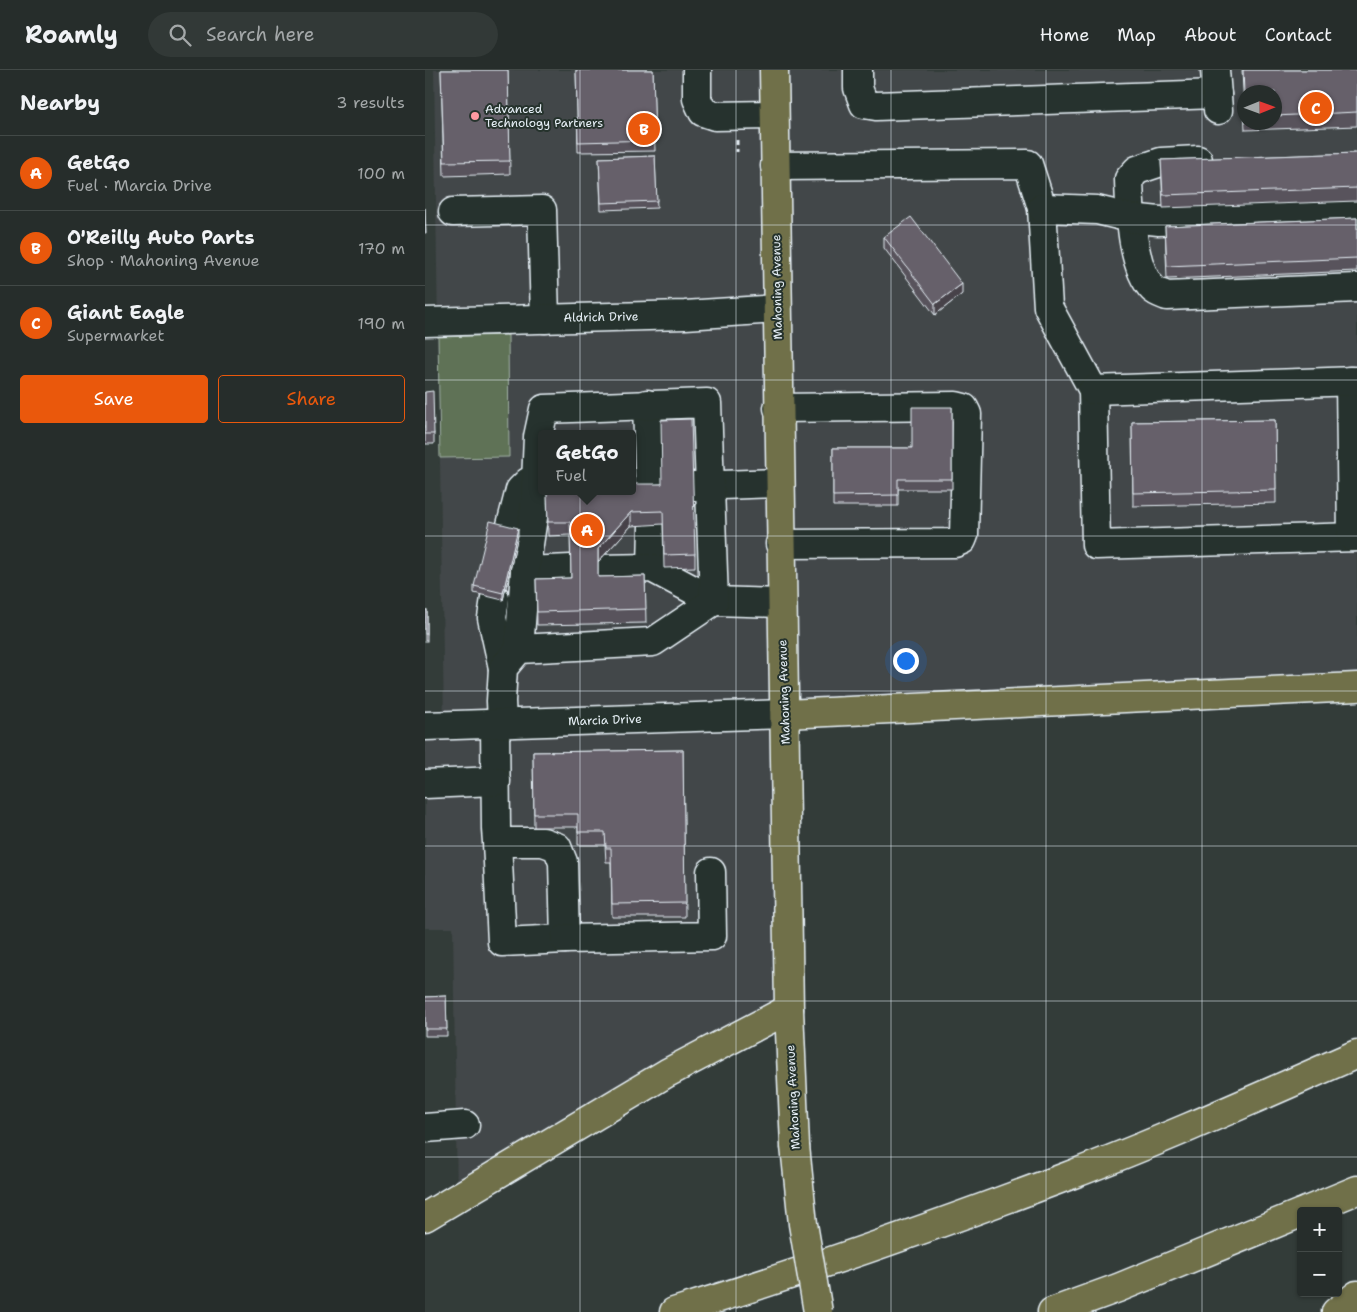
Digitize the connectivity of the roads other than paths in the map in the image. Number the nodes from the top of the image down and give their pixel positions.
1 (697, 70) edge
2 (773, 70) edge
3 (858, 70) edge
4 (1217, 91) edge
5 (774, 116) junction
6 (1220, 160) edge
7 (775, 166) junction
8 (1042, 208) junction
9 (453, 212) dead end
10 (1357, 214) edge
11 (1131, 218) junction
12 (1357, 288) edge
13 (777, 309) junction
14 (545, 319) junction
15 (425, 322) edge
16 (1354, 381) edge
17 (1093, 390) junction
18 (647, 404) junction
19 (779, 408) junction
20 (539, 430) edge
21 (538, 437) edge
22 (536, 474) junction
23 (780, 483) junction
24 (654, 491) edge
25 (702, 498) junction
26 (509, 533) edge
27 (1354, 537) edge
28 (780, 544) junction
29 (598, 569) edge
30 (525, 571) junction
31 (564, 577) edge
32 (495, 598) edge
33 (714, 601) junction
34 (781, 603) junction
35 (511, 658) junction
36 (1357, 687) edge
37 (785, 714) junction
38 (498, 724) junction
39 (425, 726) edge
40 (496, 781) junction
41 (425, 784) edge
42 (497, 842) junction
43 (711, 872) dead end
44 (565, 939) junction
45 (789, 1009) junction
46 (1357, 1054) edge
47 (465, 1125) dead end
48 (425, 1128) edge
49 (1357, 1190) edge
50 (1316, 1207) edge
51 (1297, 1215) edge
52 (425, 1217) edge
53 (1357, 1296) edge
54 (674, 1312) edge
55 (818, 1312) edge
56 (1052, 1312) edge
57 (1337, 1312) edge

1 - 5 street
2 - 5 main road, Mahoning Avenue
3 - 4 street
5 - 7 main road, Mahoning Avenue
6 - 11 street
7 - 8 street
7 - 13 main road, Mahoning Avenue
8 - 11 street
8 - 17 street
9 - 14 street
10 - 11 street
11 - 12 street
13 - 14 street, Aldrich Drive
13 - 19 main road, Mahoning Avenue
14 - 15 street, Aldrich Drive
16 - 17 street
16 - 27 street
17 - 27 street
18 - 20 street
18 - 24 street
18 - 25 street
19 - 23 main road, Mahoning Avenue
19 - 28 street
21 - 22 street
22 - 26 street
22 - 30 street
23 - 25 street
23 - 28 main road, Mahoning Avenue
25 - 33 street
28 - 34 main road, Mahoning Avenue
29 - 33 street
30 - 31 street
30 - 35 street
32 - 35 street
33 - 34 street
33 - 35 street
34 - 37 main road, Mahoning Avenue
35 - 38 street
36 - 37 main road
37 - 38 street, Marcia Drive
37 - 45 main road, Mahoning Avenue
38 - 39 street, Marcia Drive
38 - 40 street
40 - 41 street
40 - 42 street
42 - 44 street
42 - 44 street
43 - 44 street
45 - 52 main road
45 - 55 main road, Mahoning Avenue, bridge
46 - 54 main road
47 - 48 street
49 - 50 main road
51 - 56 main road
53 - 57 main road

